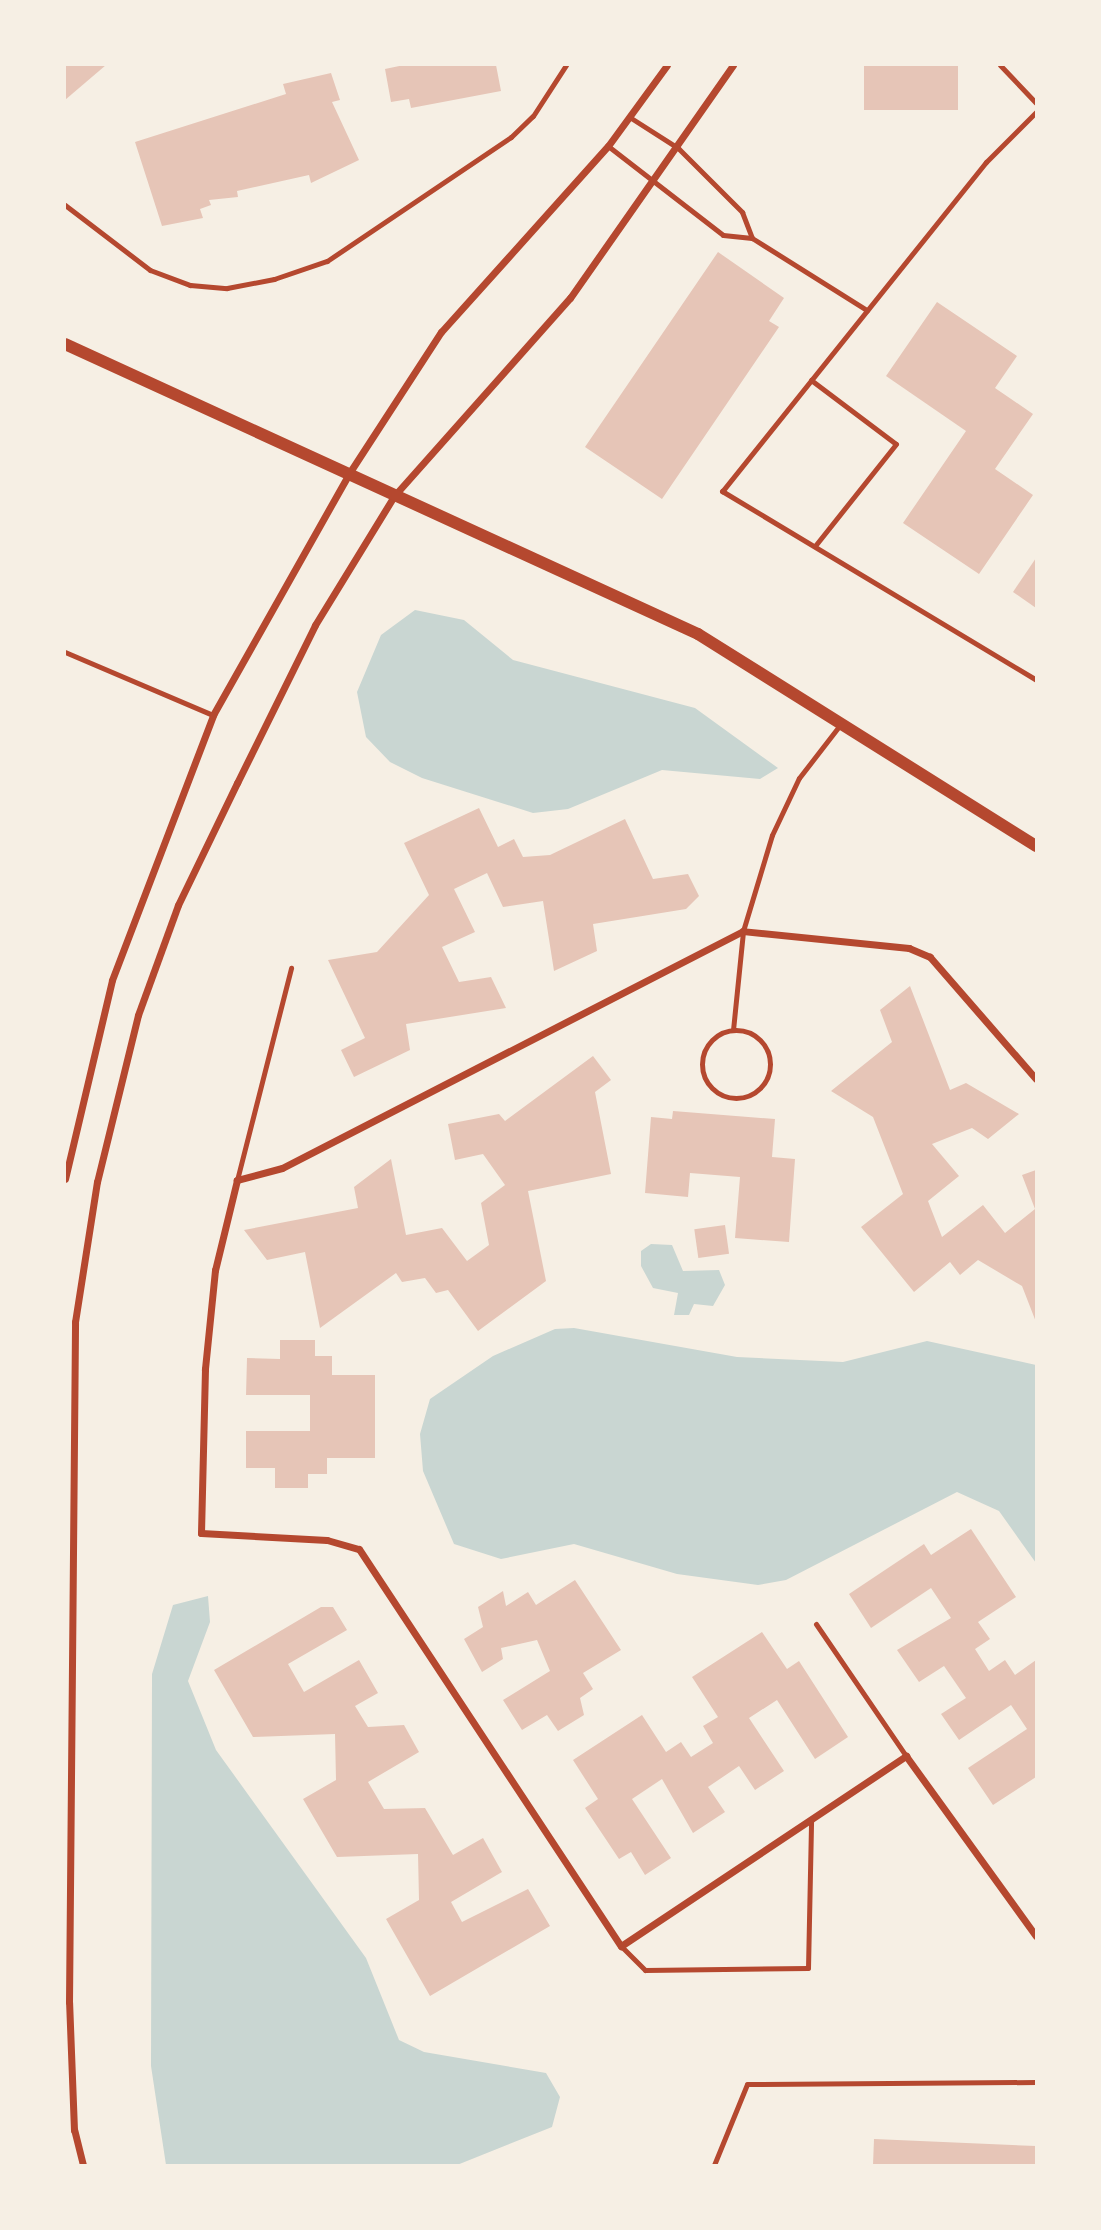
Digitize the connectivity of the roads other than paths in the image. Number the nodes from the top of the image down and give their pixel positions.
1 (566, 65) edge
2 (667, 65) edge
3 (733, 65) edge
4 (1000, 65) edge
5 (1036, 103) edge
6 (1036, 112) edge
7 (631, 118) junction
8 (608, 146) junction
9 (678, 148) junction
10 (657, 182) junction
11 (65, 205) edge
12 (752, 238) junction
13 (867, 310) junction
14 (65, 344) edge
15 (811, 380) junction
16 (348, 475) junction
17 (394, 496) junction
18 (815, 546) junction
19 (65, 652) edge
20 (1036, 680) edge
21 (212, 715) junction
22 (842, 723) junction
23 (1036, 846) edge
24 (743, 931) junction
25 (291, 968) dead end
26 (733, 1030) junction
27 (1036, 1079) edge
28 (65, 1179) edge
29 (237, 1180) junction
30 (65, 1320) edge
31 (75, 1322) junction
32 (816, 1624) dead end
33 (906, 1756) junction
34 (811, 1821) junction
35 (68, 1849) edge
36 (1036, 1936) edge
37 (621, 1946) junction
38 (1036, 2082) edge
39 (83, 2165) edge
40 (714, 2165) edge

1 - 11 lane
2 - 7 street
3 - 9 street
4 - 5 lane
6 - 13 lane
7 - 8 street
7 - 9 lane
8 - 10 lane
8 - 16 street
9 - 10 street
9 - 12 lane
10 - 12 lane
10 - 17 street
12 - 13 lane
13 - 15 lane
14 - 16 street
15 - 18 lane
15 - 18 lane
16 - 17 street
16 - 21 street
17 - 22 street
17 - 31 street
18 - 20 lane
19 - 21 lane
21 - 28 street
22 - 23 street
22 - 24 lane
24 - 26 lane
24 - 27 street
24 - 29 street
25 - 29 lane
26 - 26 lane
29 - 37 street
30 - 31 street
31 - 35 street
32 - 33 lane
33 - 34 street
33 - 36 street
34 - 37 street
34 - 37 lane
35 - 39 street
38 - 40 lane

